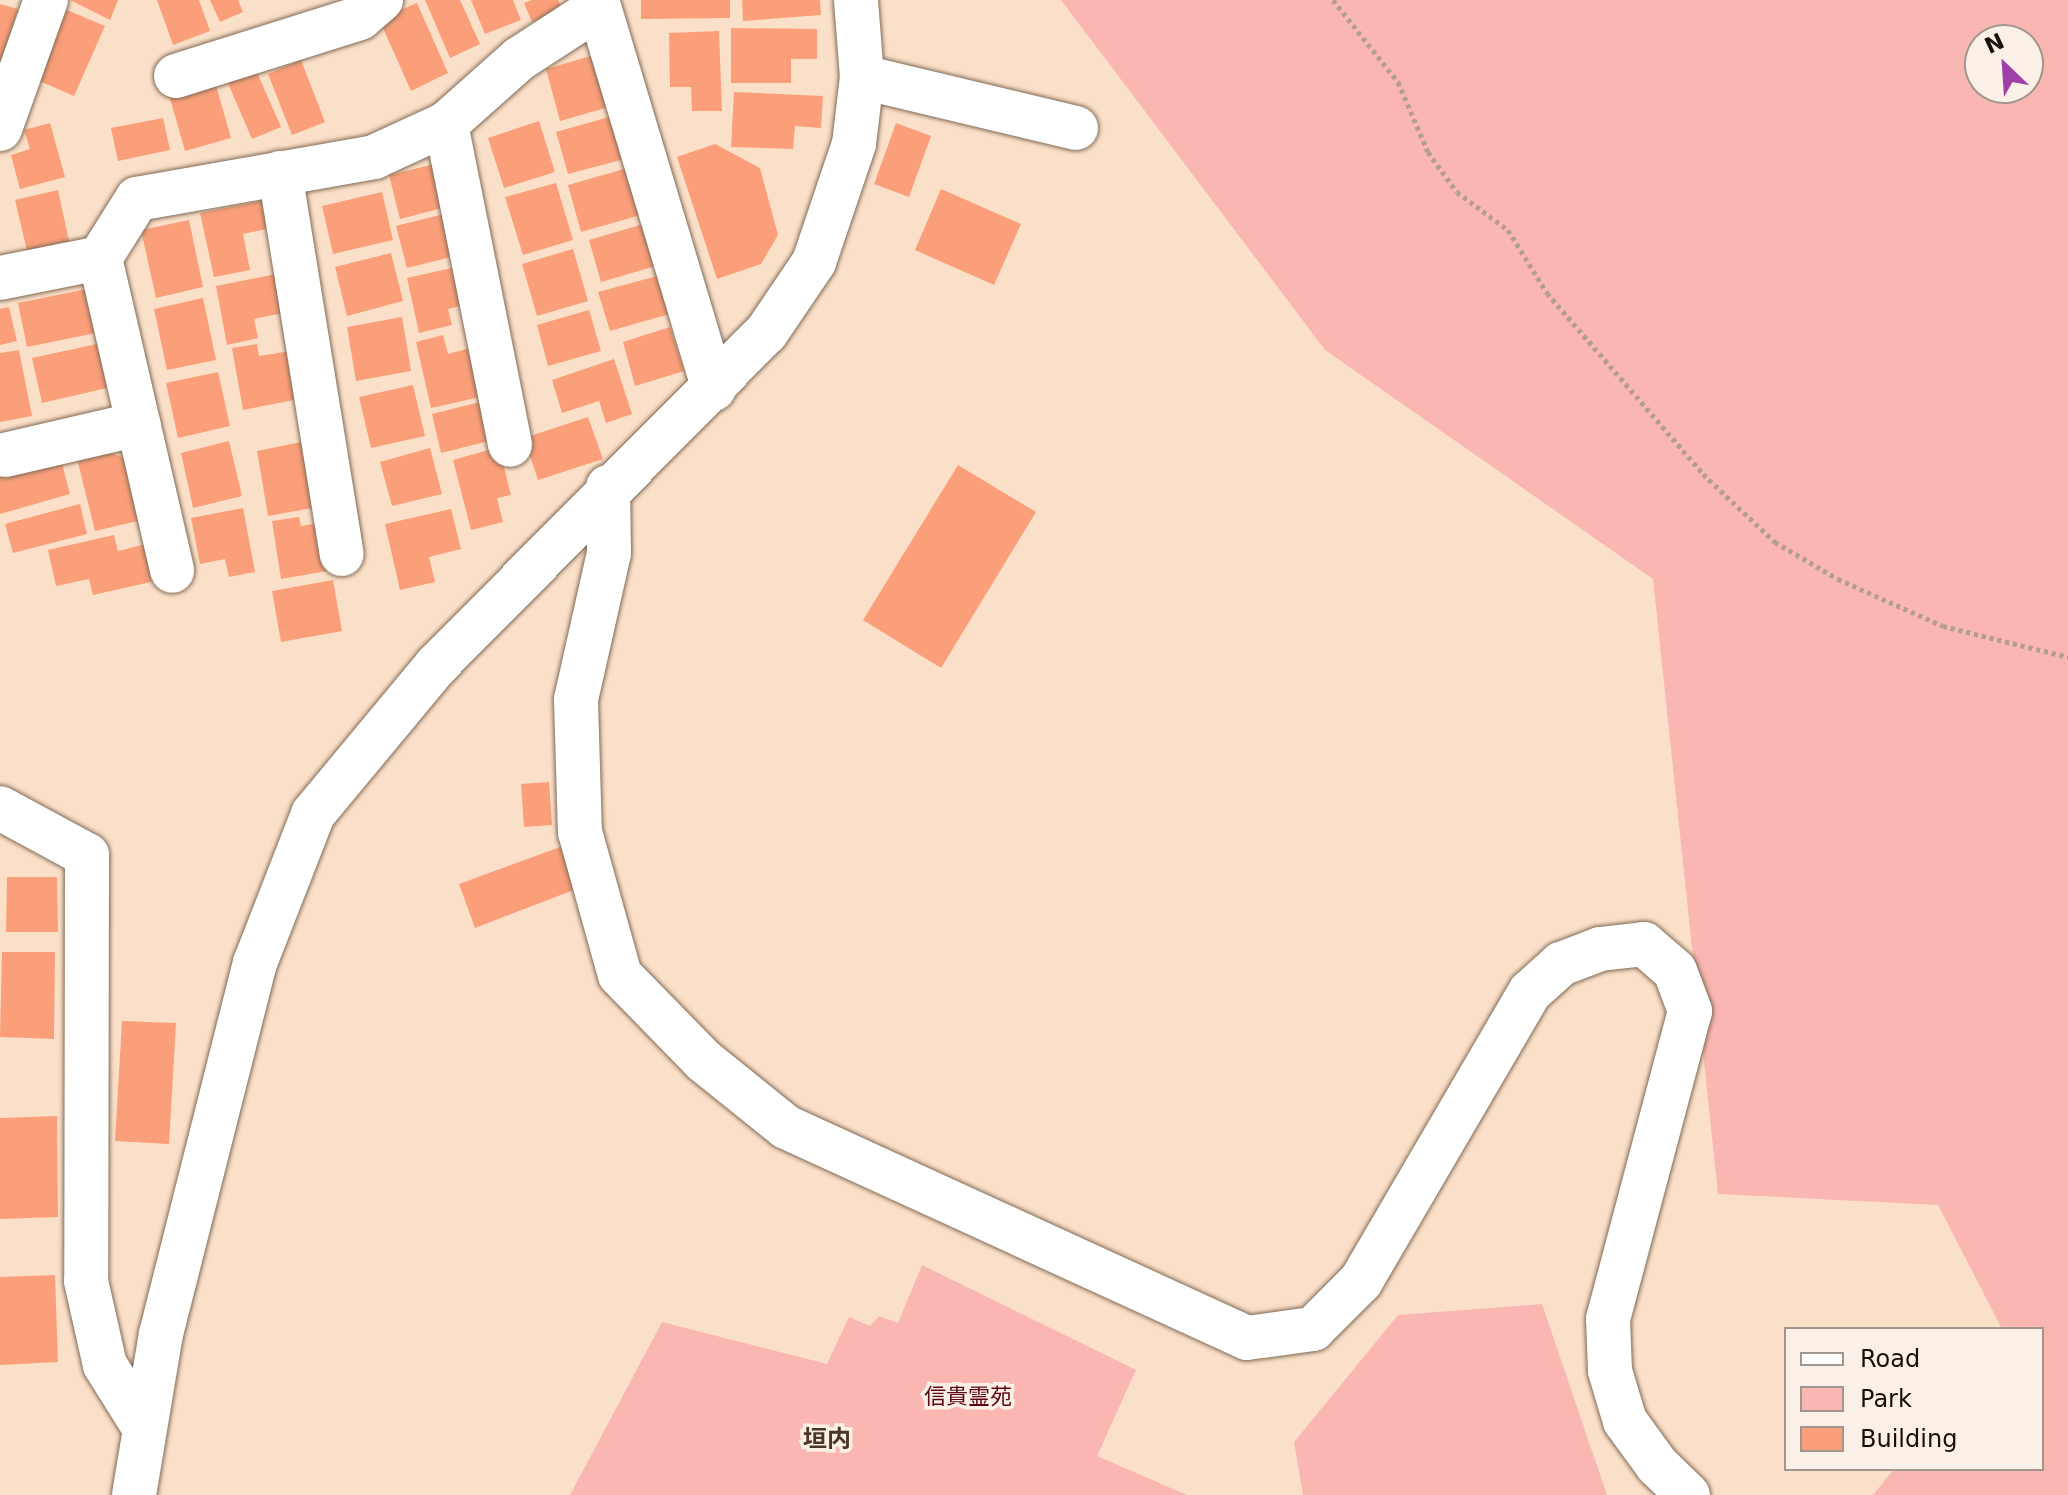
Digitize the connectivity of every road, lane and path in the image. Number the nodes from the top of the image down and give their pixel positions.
1 (46, 0) edge
2 (381, 0) edge
3 (856, 0) edge
4 (1333, 0) edge
5 (598, 3) edge
6 (176, 76) dead end
7 (862, 77) junction
8 (446, 124) junction
9 (1076, 128) dead end
10 (0, 129) edge
11 (280, 173) junction
12 (100, 258) junction
13 (0, 278) edge
14 (714, 389) junction
15 (138, 424) junction
16 (510, 445) dead end
17 (5, 455) dead end
18 (608, 487) junction
19 (342, 554) dead end
20 (172, 571) dead end
21 (2068, 657) edge
22 (0, 808) edge
23 (145, 1429) junction
24 (134, 1495) edge
25 (1688, 1495) edge

1 - 10 street
2 - 6 street
3 - 7 street
4 - 21 path
5 - 8 street
5 - 14 street
7 - 9 street
7 - 14 street
8 - 11 street
8 - 16 street
11 - 12 street
11 - 19 street
12 - 13 street
12 - 15 street
14 - 18 street
15 - 17 street
15 - 20 street
18 - 23 street
18 - 25 street
22 - 23 street
23 - 24 street

